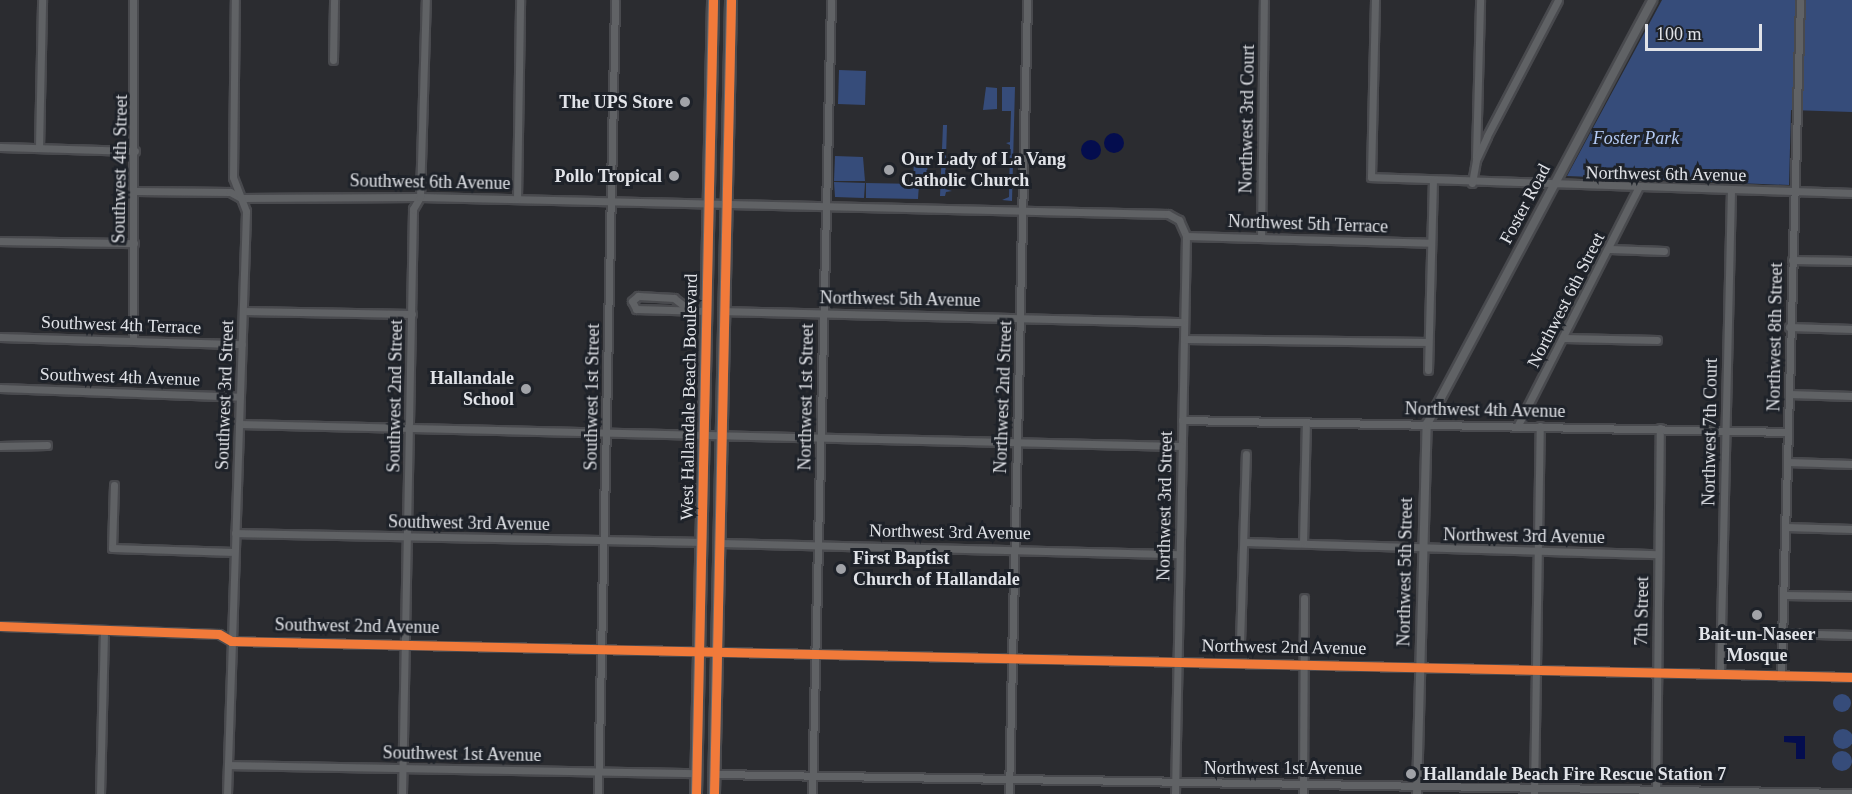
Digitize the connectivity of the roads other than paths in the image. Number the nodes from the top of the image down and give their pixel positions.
1 (42, 0) edge
2 (133, 0) edge
3 (235, 0) edge
4 (334, 0) edge
5 (426, 0) edge
6 (520, 0) edge
7 (615, 0) edge
8 (712, 0) edge
9 (732, 0) edge
10 (831, 0) edge
11 (1027, 0) edge
12 (1264, 0) edge
13 (1375, 0) edge
14 (1480, 0) edge
15 (1558, 0) edge
16 (1652, 0) edge
17 (1800, 0) edge
18 (333, 60) dead end
19 (0, 147) edge
20 (39, 148) junction
21 (135, 151) junction
22 (1476, 160) junction
23 (1433, 180) junction
24 (1472, 183) junction
25 (1554, 186) junction
26 (1638, 188) junction
27 (1731, 190) junction
28 (136, 191) junction
29 (1796, 192) junction
30 (1852, 193) edge
31 (420, 196) junction
32 (241, 198) junction
33 (518, 199) junction
34 (611, 201) junction
35 (710, 204) junction
36 (726, 204) junction
37 (826, 206) junction
38 (1022, 210) junction
39 (1186, 236) junction
40 (1261, 237) junction
41 (0, 241) edge
42 (134, 243) junction
43 (1430, 243) junction
44 (1610, 249) junction
45 (1664, 251) dead end
46 (1792, 260) junction
47 (1852, 261) edge
48 (688, 309) junction
49 (243, 311) junction
50 (706, 311) junction
51 (723, 311) junction
52 (823, 313) junction
53 (412, 314) junction
54 (1020, 317) junction
55 (1185, 322) junction
56 (1789, 327) junction
57 (1852, 329) edge
58 (0, 337) edge
59 (1564, 338) junction
60 (133, 339) junction
61 (1184, 339) junction
62 (1657, 340) dead end
63 (1428, 342) junction
64 (242, 344) junction
65 (1428, 370) dead end
66 (0, 388) edge
67 (1789, 394) junction
68 (1852, 396) edge
69 (240, 397) junction
70 (1182, 420) junction
71 (1306, 422) junction
72 (239, 424) junction
73 (1427, 424) junction
74 (1518, 425) junction
75 (410, 426) junction
76 (1540, 426) junction
77 (1660, 428) junction
78 (1725, 430) junction
79 (1788, 432) junction
80 (606, 433) junction
81 (705, 436) junction
82 (722, 436) junction
83 (820, 438) junction
84 (1017, 443) junction
85 (47, 445) dead end
86 (0, 446) edge
87 (1182, 446) junction
88 (1246, 454) dead end
89 (1787, 462) junction
90 (1852, 464) edge
91 (114, 485) dead end
92 (1785, 527) junction
93 (1852, 529) edge
94 (235, 533) junction
95 (407, 537) junction
96 (603, 540) junction
97 (702, 542) junction
98 (1244, 542) junction
99 (720, 543) junction
100 (1303, 543) junction
101 (818, 544) junction
102 (1013, 547) junction
103 (1422, 548) junction
104 (1539, 550) junction
105 (234, 552) junction
106 (1179, 554) junction
107 (1658, 554) junction
108 (1785, 595) junction
109 (1852, 596) edge
110 (1304, 598) dead end
111 (0, 626) edge
112 (104, 631) junction
113 (1783, 633) junction
114 (1852, 635) edge
115 (231, 641) junction
116 (1240, 642) dead end
117 (404, 643) junction
118 (601, 648) junction
119 (699, 650) junction
120 (716, 651) junction
121 (815, 653) junction
122 (1011, 656) junction
123 (1178, 661) junction
124 (1303, 664) junction
125 (1420, 666) junction
126 (1536, 670) junction
127 (1655, 672) junction
128 (1720, 674) junction
129 (1781, 676) junction
130 (1852, 677) edge
131 (228, 765) junction
132 (402, 768) junction
133 (598, 773) junction
134 (695, 773) junction
135 (714, 774) junction
136 (813, 776) junction
137 (1009, 781) junction
138 (1303, 781) junction
139 (1175, 784) junction
140 (1418, 784) junction
141 (1534, 790) edge
142 (1656, 791) edge
143 (1774, 793) edge
144 (1852, 793) edge
145 (100, 794) edge
146 (227, 794) edge
147 (402, 794) edge
148 (598, 794) edge
149 (696, 794) edge
150 (714, 794) edge
151 (812, 794) edge
152 (1009, 794) edge
153 (1175, 794) edge
154 (1303, 794) edge
155 (1418, 794) edge

1 - 20 street
2 - 21 street, Southwest 4th Street
3 - 32 street, Southwest 3rd Street
4 - 18 street
5 - 31 street, Southwest 2nd Street
6 - 33 street
7 - 34 street, Southwest 1st Street
8 - 35 main road, West Hallandale Beach Boulevard
9 - 36 main road, West Hallandale Beach Boulevard
10 - 37 street, Northwest 1st Street
11 - 38 street, Northwest 2nd Street
12 - 40 street, Northwest 3rd Court
13 - 23 street, Northwest 6th Avenue
14 - 22 street
15 - 22 street
16 - 25 street, Foster Road
17 - 29 street, Northwest 8th Street
19 - 20 street
20 - 21 street
21 - 28 street, Southwest 4th Street
22 - 24 street
23 - 24 street, Northwest 6th Avenue
23 - 43 street
24 - 25 street, Northwest 6th Avenue
25 - 26 street, Northwest 6th Avenue
25 - 73 street, Foster Road
26 - 27 street, Northwest 6th Avenue
26 - 44 street, Northwest 6th Street
27 - 29 street, Northwest 6th Avenue
27 - 78 street, Northwest 7th Court
28 - 32 street, Southwest 6th Avenue
28 - 42 street, Southwest 4th Street
29 - 30 street, Northwest 6th Avenue
29 - 46 street, Northwest 8th Street
31 - 32 street, Southwest 6th Avenue
31 - 33 street, Southwest 6th Avenue
31 - 53 street, Southwest 2nd Street
32 - 49 street, Southwest 3rd Street
33 - 34 street, Southwest 6th Avenue
34 - 35 street, Southwest 6th Avenue
34 - 80 street, Southwest 1st Street
35 - 36 street, Southwest 6th Avenue
35 - 50 main road, West Hallandale Beach Boulevard
36 - 37 street
36 - 51 main road, West Hallandale Beach Boulevard
37 - 38 street
37 - 52 street, Northwest 1st Street
38 - 39 street, Northwest 3rd Street
38 - 54 street, Northwest 2nd Street
39 - 40 street, Northwest 5th Terrace
39 - 55 street, Northwest 3rd Street
40 - 43 street, Northwest 5th Terrace
41 - 42 street
42 - 60 street, Southwest 4th Street
43 - 63 street
44 - 45 street
44 - 59 street, Northwest 6th Street
46 - 47 street
46 - 56 street, Northwest 8th Street
48 - 48 street
48 - 50 street
49 - 53 street
49 - 64 street, Southwest 3rd Street
50 - 81 main road, West Hallandale Beach Boulevard
51 - 52 street, Northwest 5th Avenue
51 - 82 main road, West Hallandale Beach Boulevard
52 - 54 street, Northwest 5th Avenue
52 - 83 street, Northwest 1st Street
53 - 75 street, Southwest 2nd Street
54 - 55 street, Northwest 5th Avenue
54 - 84 street, Northwest 2nd Street
55 - 61 street, Northwest 3rd Street
56 - 57 street
56 - 67 street, Northwest 8th Street
58 - 60 street, Southwest 4th Terrace
59 - 62 street
59 - 74 street, Northwest 6th Street
60 - 64 street, Southwest 4th Terrace
61 - 63 street
61 - 70 street, Northwest 3rd Street
63 - 65 street
64 - 69 street, Southwest 3rd Street
66 - 69 street, Southwest 4th Avenue
67 - 68 street
67 - 79 street, Northwest 8th Street
69 - 72 street, Southwest 3rd Street
70 - 71 street, Northwest 4th Avenue
70 - 87 street, Northwest 3rd Street
71 - 73 street, Northwest 4th Avenue
71 - 100 street
72 - 75 street
72 - 94 street, Southwest 3rd Street
73 - 74 street, Northwest 4th Avenue
73 - 103 street, Northwest 5th Street
74 - 76 street, Northwest 4th Avenue
75 - 80 street
75 - 95 street, Southwest 2nd Street
76 - 77 street, Northwest 4th Avenue
76 - 104 street
77 - 78 street, Northwest 4th Avenue
77 - 107 street, 7th Street
78 - 79 street, Northwest 4th Avenue
78 - 128 street, Northwest 7th Court
79 - 89 street, Northwest 8th Street
80 - 81 street
80 - 96 street, Southwest 1st Street
81 - 82 street
81 - 97 main road, West Hallandale Beach Boulevard
82 - 83 street
82 - 99 main road, West Hallandale Beach Boulevard
83 - 84 street
83 - 101 street, Northwest 1st Street
84 - 87 street
84 - 102 street, Northwest 2nd Street
85 - 86 street
87 - 106 street, Northwest 3rd Street
88 - 98 street
89 - 90 street
89 - 92 street, Northwest 8th Street
91 - 105 street
92 - 93 street
92 - 108 street, Northwest 8th Street
94 - 95 street, Southwest 3rd Avenue
94 - 105 street, Southwest 3rd Street
95 - 96 street, Southwest 3rd Avenue
95 - 117 street, Southwest 2nd Street
96 - 97 street, Southwest 3rd Avenue
96 - 118 street, Southwest 1st Street
97 - 119 main road, West Hallandale Beach Boulevard
98 - 100 street, Northwest 3rd Avenue
98 - 116 street
99 - 101 street, Northwest 3rd Avenue
99 - 120 main road, West Hallandale Beach Boulevard
100 - 103 street, Northwest 3rd Avenue
101 - 102 street, Northwest 3rd Avenue
101 - 121 street, Northwest 1st Street
102 - 106 street, Northwest 3rd Avenue
102 - 122 street, Northwest 2nd Street
103 - 104 street, Northwest 3rd Avenue
103 - 125 street, Northwest 5th Street
104 - 107 street, Northwest 3rd Avenue
104 - 126 street
105 - 115 street, Southwest 3rd Street
106 - 123 street, Northwest 3rd Street
107 - 127 street, 7th Street
108 - 109 street
108 - 113 street, Northwest 8th Street
110 - 124 street
111 - 112 street, Southwest 2nd Avenue
112 - 115 street, Southwest 2nd Avenue
112 - 145 street
113 - 114 street
113 - 129 street, Northwest 8th Street
115 - 117 street, Southwest 2nd Avenue
115 - 131 street, Southwest 3rd Street
117 - 118 street, Southwest 2nd Avenue
117 - 132 street, Southwest 2nd Street
118 - 119 street, Southwest 2nd Avenue
118 - 133 street, Southwest 1st Street
119 - 120 street, Southwest 2nd Avenue
119 - 134 main road, West Hallandale Beach Boulevard
120 - 121 street, Northwest 2nd Avenue
120 - 135 main road, West Hallandale Beach Boulevard
121 - 122 street, Northwest 2nd Avenue
121 - 136 street, Northwest 1st Street
122 - 123 street, Northwest 2nd Avenue
122 - 137 street, Northwest 2nd Street
123 - 124 street, Northwest 2nd Avenue
123 - 139 street, Northwest 3rd Street
124 - 125 street, Northwest 2nd Avenue
124 - 138 street
125 - 126 street, Northwest 2nd Avenue
125 - 140 street, Northwest 5th Street
126 - 127 street, Northwest 2nd Avenue
126 - 141 street
127 - 128 street, Northwest 2nd Avenue
127 - 142 street, 7th Street
128 - 129 street, Northwest 2nd Avenue
129 - 130 street, Northwest 2nd Avenue
131 - 132 street, Southwest 1st Avenue
131 - 146 street, Southwest 3rd Street
132 - 133 street, Southwest 1st Avenue
132 - 147 street, Southwest 2nd Street
133 - 134 street, Southwest 1st Avenue
133 - 148 street, Southwest 1st Street
134 - 149 main road, West Hallandale Beach Boulevard
135 - 136 street, Northwest 1st Avenue
135 - 150 main road, West Hallandale Beach Boulevard
136 - 137 street, Northwest 1st Avenue
136 - 151 street, Northwest 1st Street
137 - 139 street, Northwest 1st Avenue
137 - 152 street, Northwest 2nd Street
138 - 139 street, Northwest 1st Avenue
138 - 140 street, Northwest 1st Avenue
138 - 154 street
139 - 153 street, Northwest 3rd Street
140 - 141 street, Northwest 1st Avenue
140 - 155 street, Northwest 5th Street
141 - 142 street, Northwest 1st Avenue
142 - 143 street, Northwest 1st Avenue
143 - 144 street, Northwest 1st Avenue

